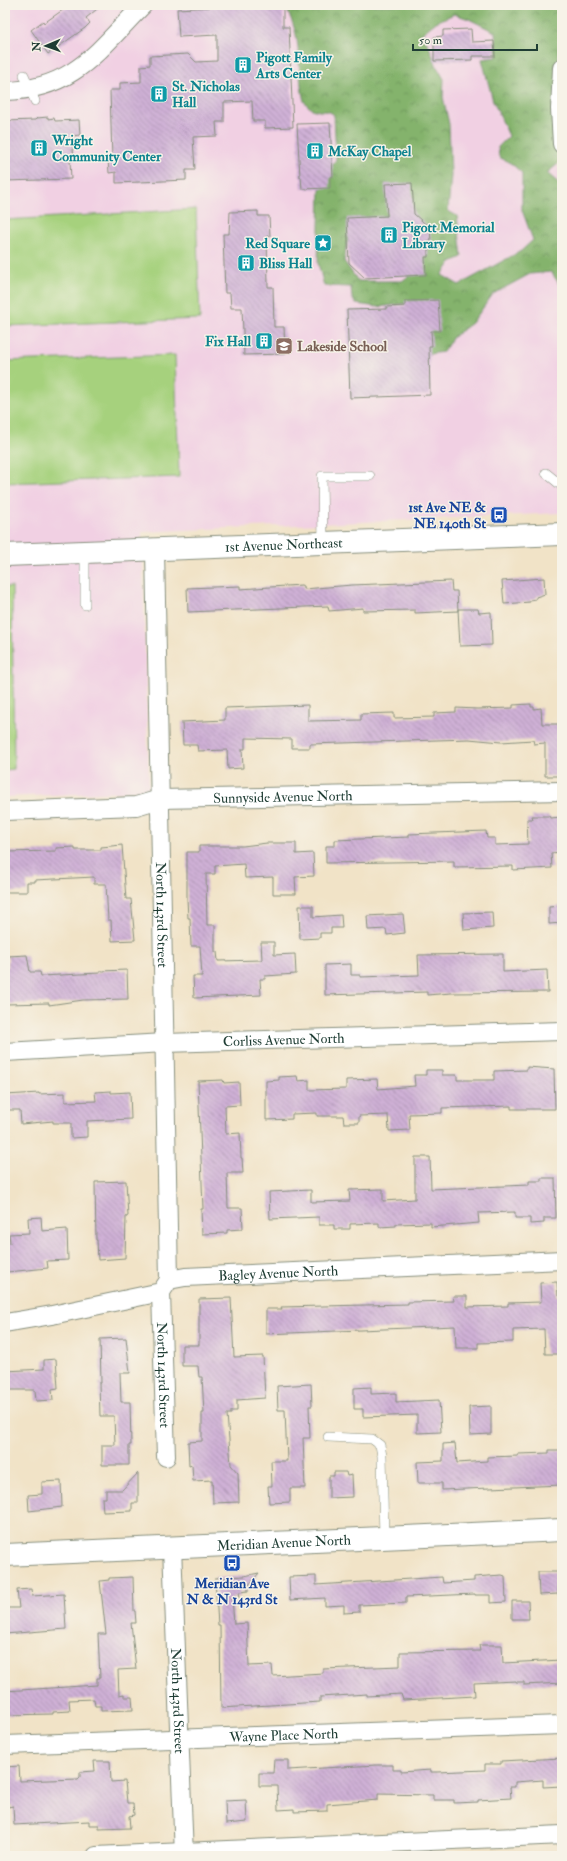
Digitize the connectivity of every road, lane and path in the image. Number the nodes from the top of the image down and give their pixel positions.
1 (143, 5) edge
2 (562, 68) edge
3 (5, 91) edge
4 (562, 144) edge
5 (546, 473) dead end
6 (370, 476) dead end
7 (562, 486) edge
8 (562, 534) edge
9 (323, 543) junction
10 (155, 549) junction
11 (85, 552) junction
12 (5, 555) edge
13 (85, 605) dead end
14 (562, 791) edge
15 (160, 799) junction
16 (5, 811) edge
17 (562, 1031) edge
18 (165, 1043) junction
19 (5, 1052) edge
20 (562, 1260) edge
21 (165, 1286) junction
22 (5, 1323) edge
23 (328, 1437) dead end
24 (166, 1457) dead end
25 (562, 1530) edge
26 (384, 1537) junction
27 (172, 1547) junction
28 (5, 1555) edge
29 (562, 1725) edge
30 (179, 1739) junction
31 (5, 1745) edge
32 (562, 1835) edge
33 (184, 1854) edge
34 (96, 1856) edge

1 - 3 street
2 - 4 street
5 - 7 lane
6 - 9 lane
8 - 9 street, 1st Avenue Northeast
9 - 10 street, 1st Avenue Northeast
10 - 11 street, 1st Avenue Northeast
10 - 15 street, North 143rd Street
11 - 12 street, 1st Avenue Northeast
11 - 13 lane
14 - 15 street, Sunnyside Avenue North
15 - 16 street, Sunnyside Avenue North
15 - 18 street, North 143rd Street
17 - 18 street, Corliss Avenue North
18 - 19 street, Corliss Avenue North
18 - 21 street, North 143rd Street
20 - 21 street, Bagley Avenue North
21 - 22 street, Bagley Avenue North
21 - 24 street, North 143rd Street
23 - 26 lane
25 - 26 street, Meridian Avenue North
26 - 27 street, Meridian Avenue North
27 - 28 street, Meridian Avenue North
27 - 30 street, North 143rd Street
29 - 30 street, Wayne Place North
30 - 31 street, Wayne Place North
30 - 33 street, North 143rd Street
32 - 33 street
33 - 34 street

